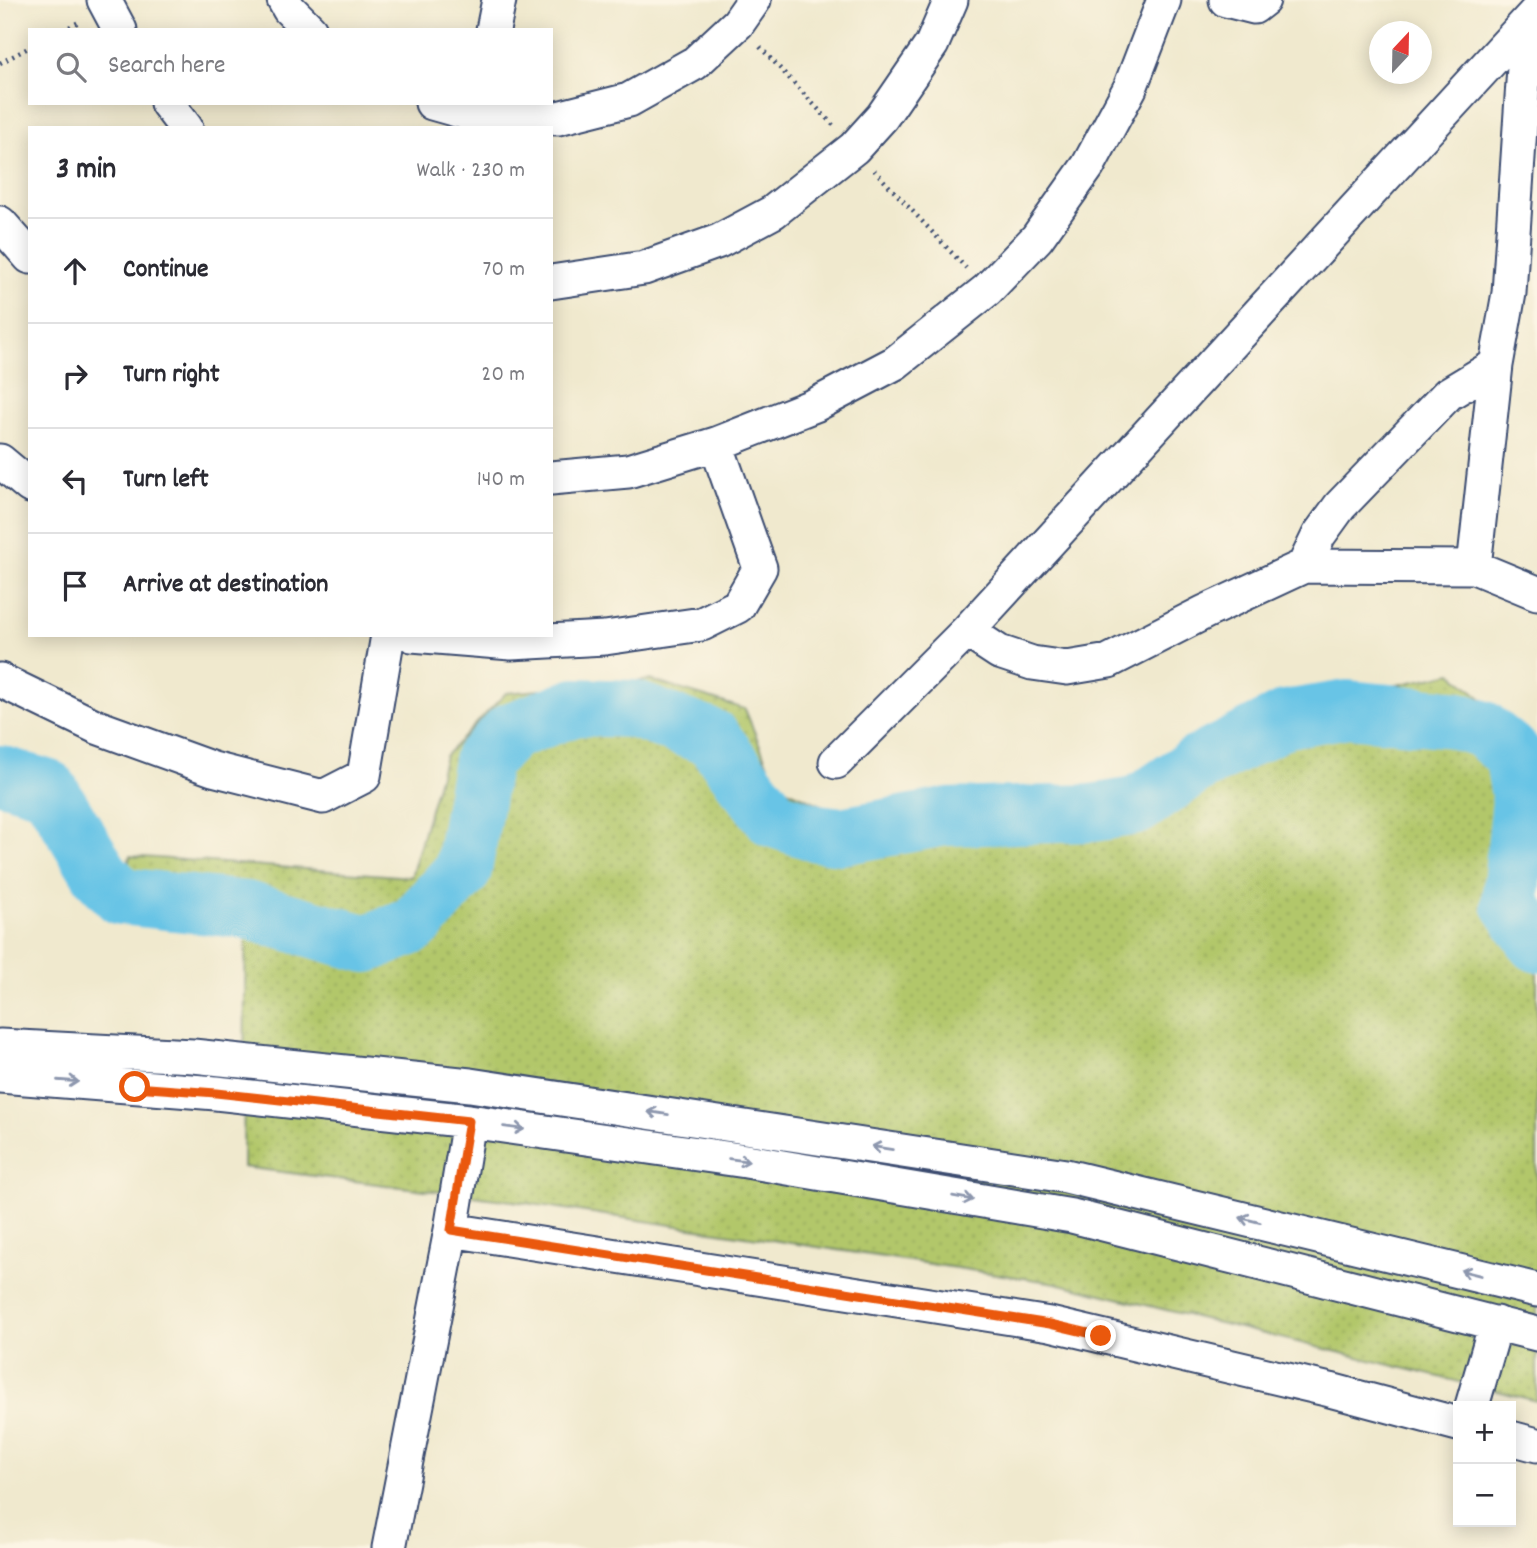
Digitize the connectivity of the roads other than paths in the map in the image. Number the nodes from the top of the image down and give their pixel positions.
1 (103, 0) edge
2 (284, 0) edge
3 (499, 0) edge
4 (754, 0) edge
5 (951, 0) edge
6 (1164, 0) edge
7 (1226, 0) edge
8 (1263, 0) edge
9 (1532, 16) edge
10 (119, 28) edge
11 (308, 28) edge
12 (494, 28) edge
13 (169, 105) edge
14 (439, 105) edge
15 (478, 116) edge
16 (184, 126) edge
17 (0, 223) edge
18 (28, 255) edge
19 (553, 282) edge
20 (1496, 365) junction
21 (716, 444) junction
22 (0, 461) edge
23 (553, 478) edge
24 (28, 484) edge
25 (1304, 566) junction
26 (1474, 567) junction
27 (1537, 593) edge
28 (967, 631) junction
29 (388, 637) edge
30 (437, 637) edge
31 (0, 680) edge
32 (836, 762) dead end
33 (0, 1046) edge
34 (0, 1076) edge
35 (469, 1121) junction
36 (451, 1230) junction
37 (1537, 1290) edge
38 (1496, 1323) junction
39 (1537, 1334) edge
40 (1473, 1401) edge
41 (1453, 1423) edge
42 (1516, 1439) edge
43 (1537, 1445) edge
44 (389, 1548) edge

1 - 10 street
2 - 11 street
3 - 12 street
4 - 15 street
5 - 19 street
6 - 21 street
7 - 8 street
9 - 20 street
9 - 28 street
13 - 16 street
14 - 15 street
17 - 18 street
20 - 25 street
20 - 26 street
21 - 23 street
21 - 30 street
22 - 24 street
25 - 26 street
25 - 28 street
26 - 27 street
28 - 32 street
29 - 31 street
37 -> 33 street
34 -> 35 street
35 - 36 street
35 -> 38 street
36 - 41 street
36 - 44 street
38 - 39 street
38 - 40 street
42 - 43 street

